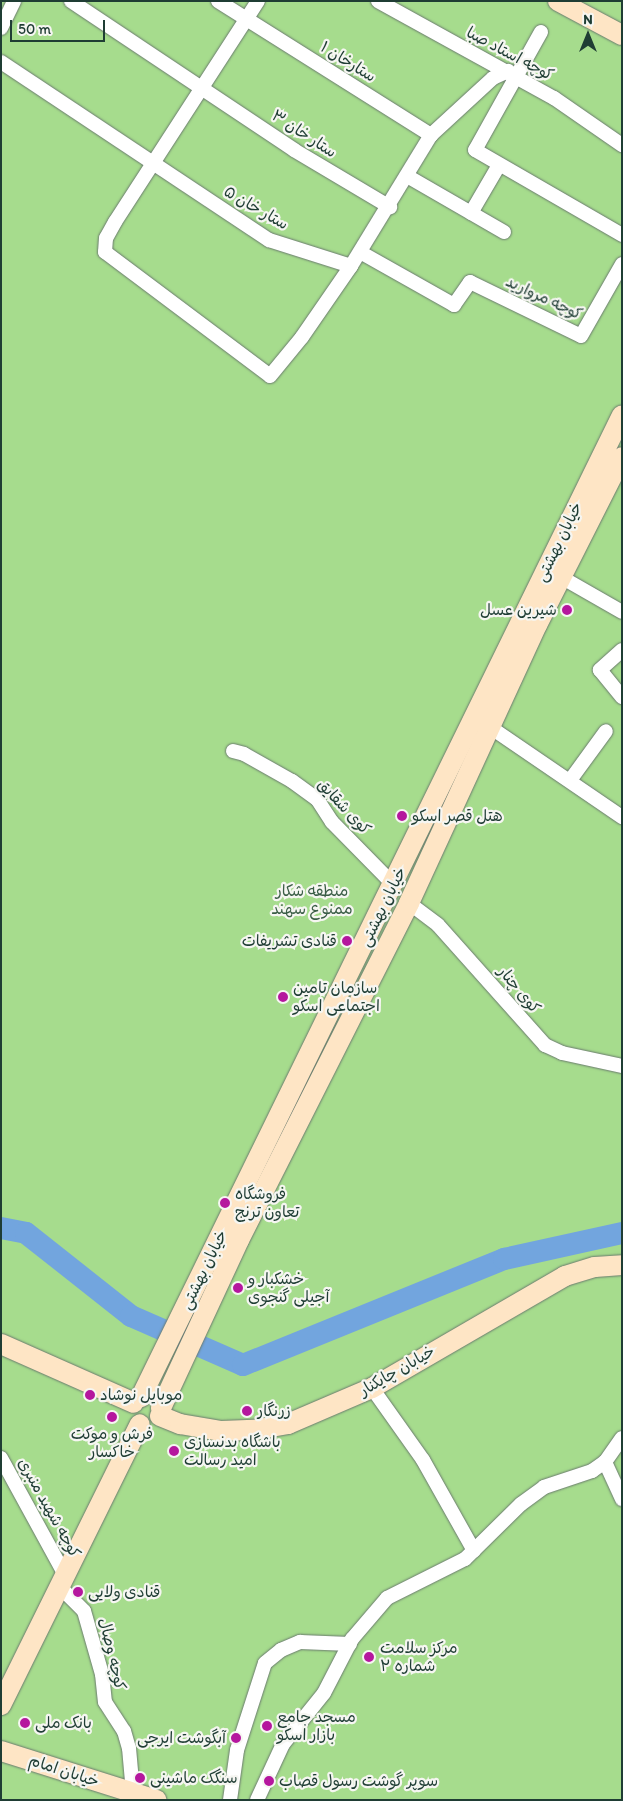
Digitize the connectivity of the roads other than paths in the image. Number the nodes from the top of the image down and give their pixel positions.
1 (14, 1) edge
2 (71, 1) edge
3 (218, 1) edge
4 (258, 1) edge
5 (378, 1) edge
6 (558, 1) edge
7 (247, 18) junction
8 (1, 28) edge
9 (541, 32) dead end
10 (622, 34) edge
11 (1, 62) edge
12 (512, 73) junction
13 (202, 87) junction
14 (431, 135) junction
15 (622, 145) edge
16 (152, 164) junction
17 (499, 165) junction
18 (407, 176) junction
19 (390, 207) junction
20 (471, 213) junction
21 (504, 232) dead end
22 (622, 235) edge
23 (360, 252) junction
24 (622, 264) edge
25 (351, 266) junction
26 (622, 415) edge
27 (622, 457) edge
28 (561, 577) junction
29 (622, 612) edge
30 (622, 650) edge
31 (622, 697) edge
32 (490, 726) junction
33 (606, 731) dead end
34 (232, 751) dead end
35 (571, 779) junction
36 (622, 817) edge
37 (394, 885) junction
38 (409, 903) junction
39 (622, 1066) edge
40 (622, 1265) edge
41 (1, 1344) edge
42 (372, 1388) junction
43 (137, 1400) junction
44 (161, 1412) junction
45 (140, 1424) junction
46 (622, 1438) edge
47 (1, 1458) edge
48 (605, 1462) junction
49 (622, 1499) edge
50 (474, 1550) junction
51 (62, 1581) junction
52 (350, 1644) junction
53 (1, 1705) edge
54 (1, 1751) edge
55 (146, 1797) edge
56 (230, 1800) edge
57 (256, 1800) edge

1 - 8 street
2 - 13 street, ستار خان ۳
3 - 7 street, ستارخان ۱
4 - 7 street
5 - 12 street, کوچه استاد صبا
6 - 10 main road
7 - 13 street
7 - 14 street, ستارخان ۱
9 - 12 street
11 - 16 street, ستار خان ۵
12 - 14 street
12 - 15 street, کوچه استاد صبا
12 - 17 street
13 - 16 street
13 - 19 street, ستار خان ۳
14 - 18 street
16 - 25 street, ستار خان ۵
16 - 25 street
17 - 20 street
17 - 22 street
18 - 19 street
18 - 20 street
19 - 23 street
20 - 21 street
23 - 24 street, کوچه مروارید
23 - 25 street
26 - 37 main road, خیابان بهشتی
27 - 28 main road, خیابان بهشتی
28 - 29 street
28 - 32 main road, خیابان بهشتی
30 - 31 street
32 - 35 street
32 - 38 main road, خیابان بهشتی
33 - 35 street
34 - 37 street, کوی شقایق
35 - 36 street
37 - 43 main road, خیابان بهشتی
38 - 39 street, کوی چنار
38 - 44 main road, خیابان بهشتی
40 - 42 main road, خیابان چایکنار
41 - 43 main road
42 - 44 main road, خیابان چایکنار
42 - 50 street
43 - 44 main road
43 - 45 main road
44 - 45 main road
45 - 51 main road
46 - 48 street
47 - 51 street, کوچه شهید منبری
48 - 49 street
48 - 50 street
50 - 52 street
51 - 53 main road
51 - 55 street, کوچه وصال
52 - 56 street
52 - 57 street
54 - 55 main road, خیابان امام

